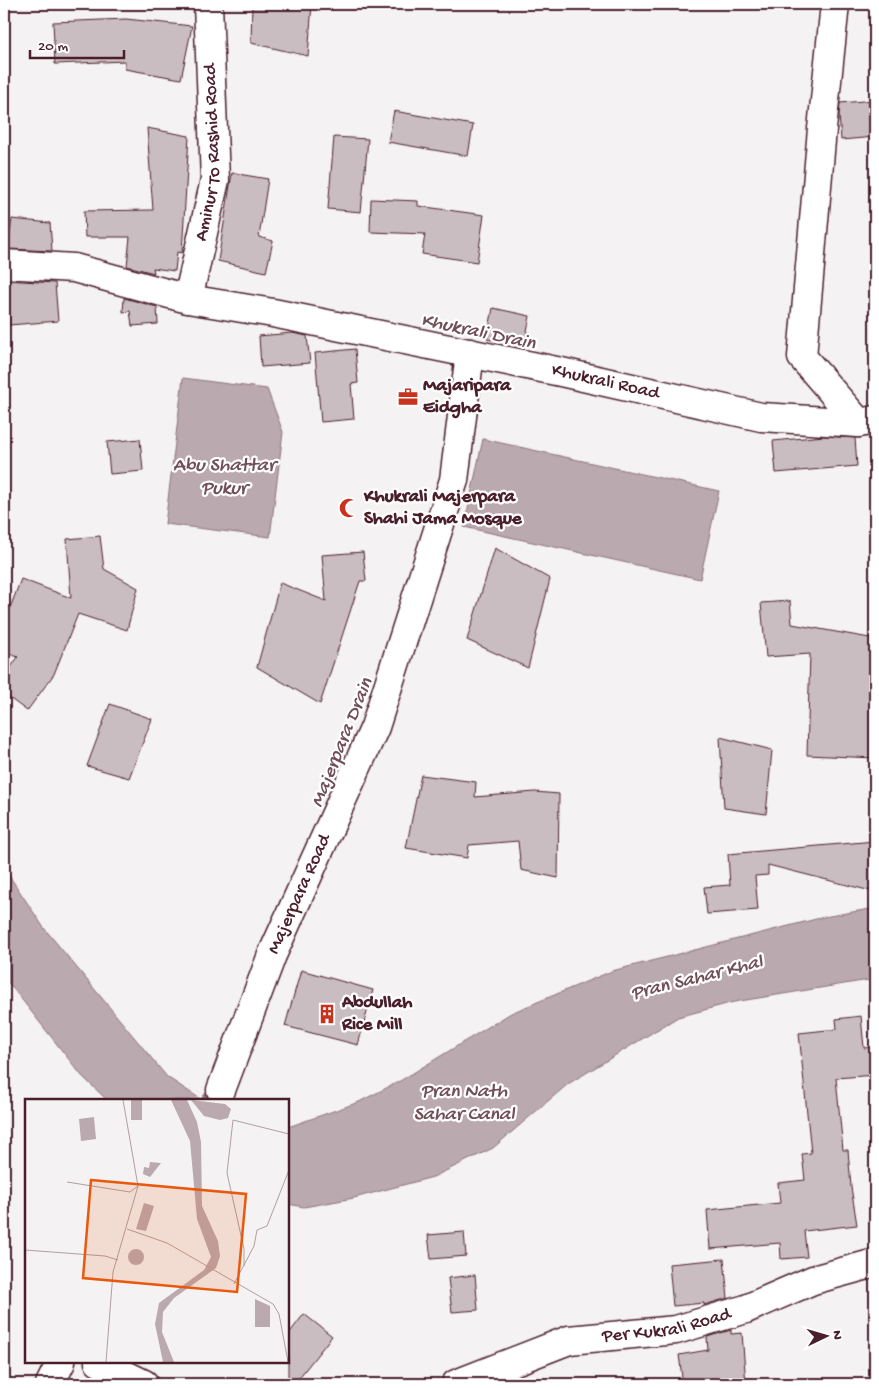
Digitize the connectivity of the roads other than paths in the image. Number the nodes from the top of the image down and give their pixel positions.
1 (208, 4) edge
2 (835, 4) edge
3 (4, 264) edge
4 (190, 293) junction
5 (470, 353) junction
6 (867, 421) edge
7 (218, 1095) edge
8 (875, 1263) edge
9 (60, 1363) edge
10 (101, 1363) edge
11 (50, 1384) edge
12 (144, 1384) edge
13 (456, 1384) edge

1 - 4 street, Aminur To Rashid Road
2 - 6 street
3 - 4 street, Khukrali Road
4 - 5 street, Khukrali Road
5 - 6 street, Khukrali Road
5 - 7 street, Majerpara Road
8 - 13 street, Per Kukrali Road
9 - 11 street
10 - 12 street

